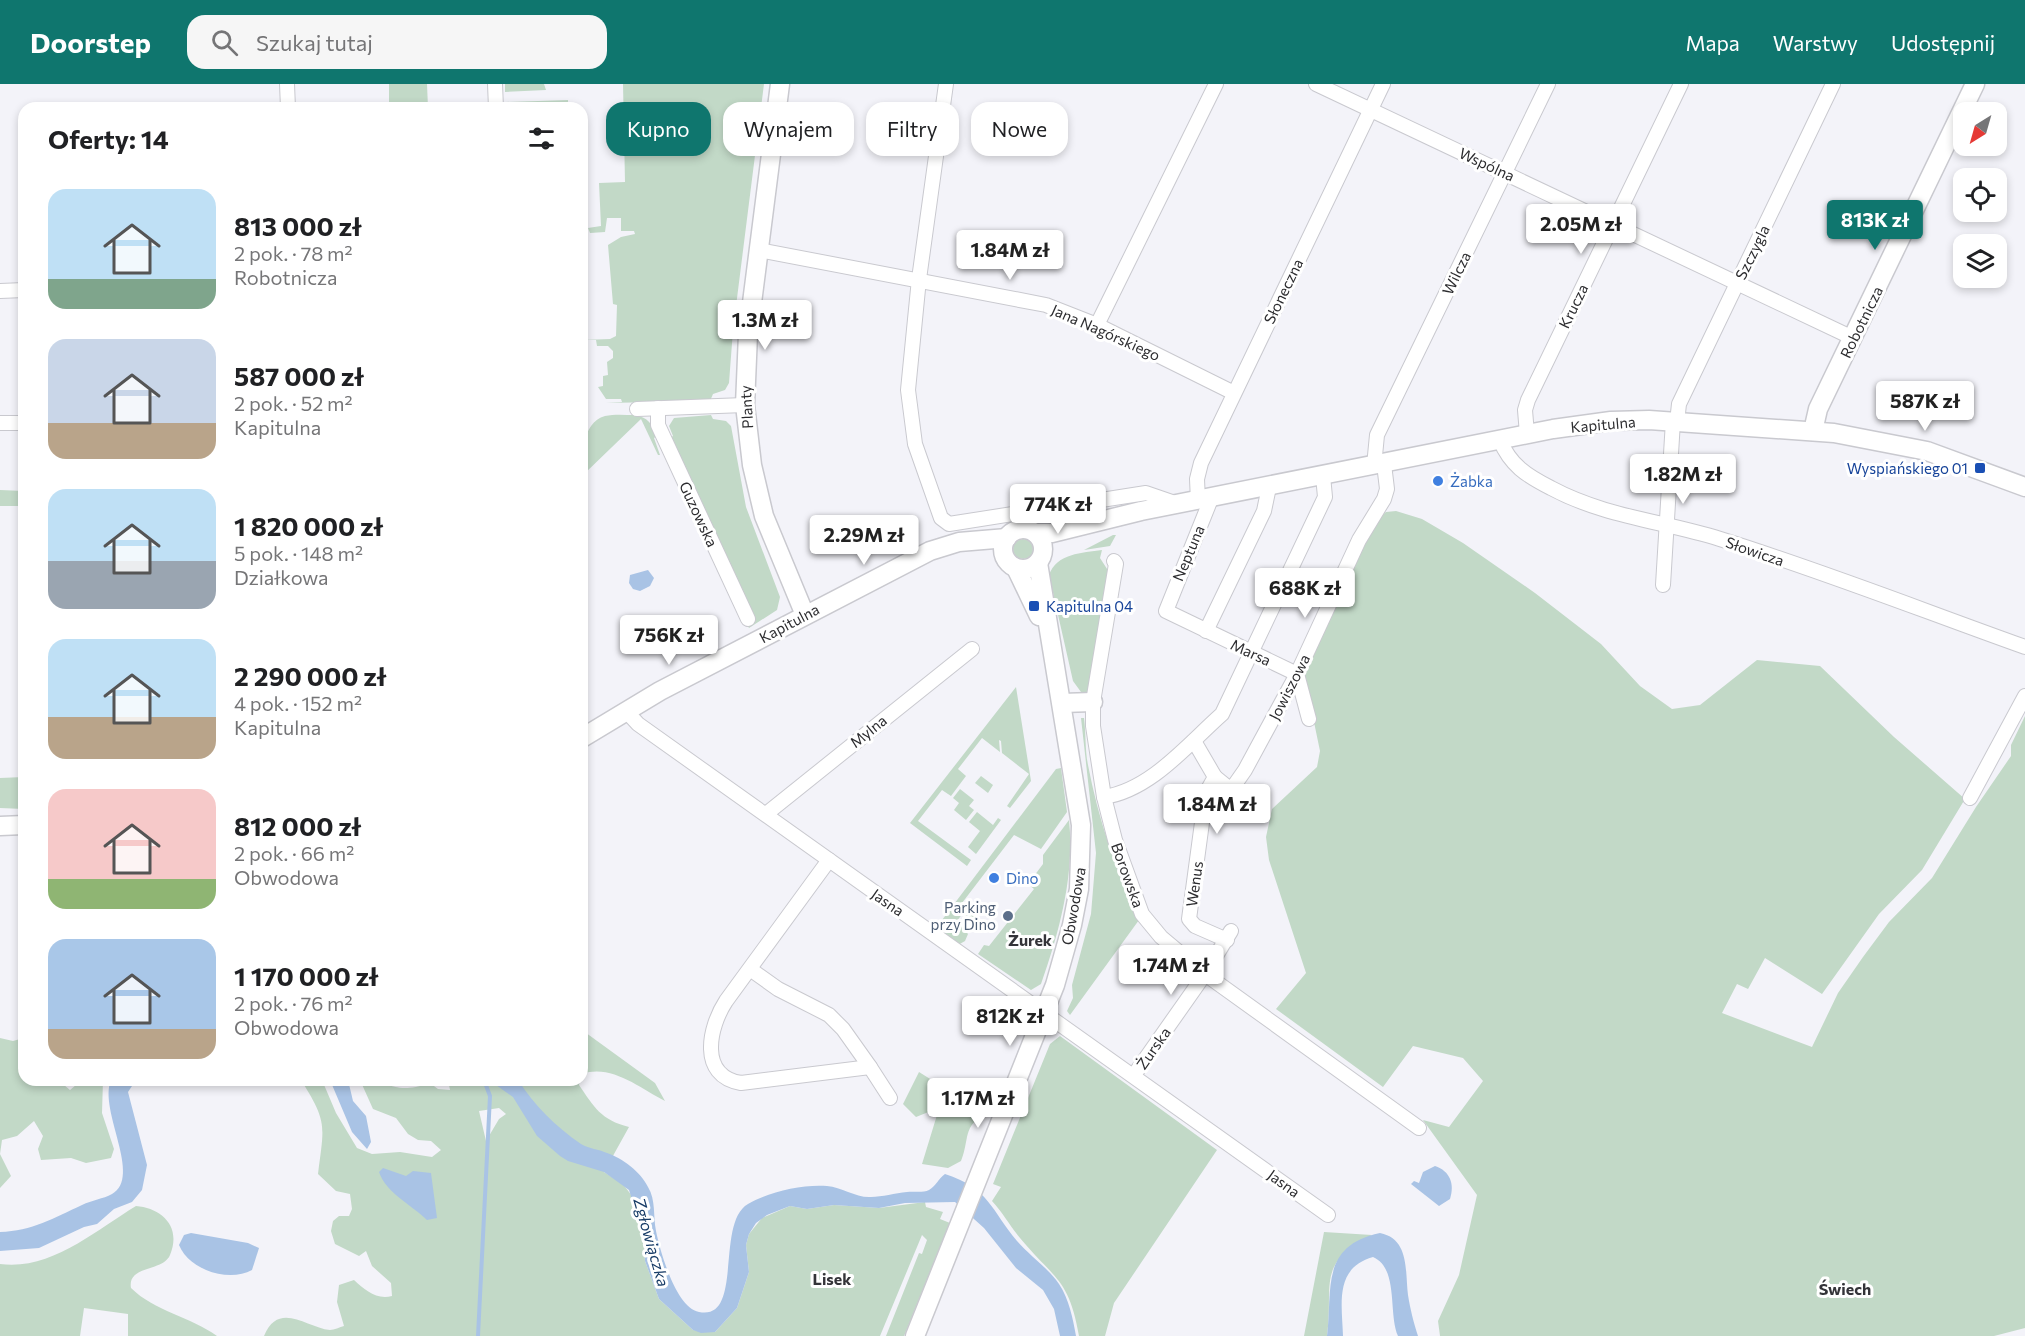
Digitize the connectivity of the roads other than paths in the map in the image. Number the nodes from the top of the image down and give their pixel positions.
1 (286, 84) edge
2 (495, 84) edge
3 (780, 84) edge
4 (946, 84) edge
5 (1216, 84) edge
6 (1316, 84) edge
7 (1383, 84) edge
8 (1548, 84) edge
9 (1681, 84) edge
10 (1833, 84) edge
11 (1975, 84) edge
12 (288, 102) edge
13 (495, 102) edge
14 (1371, 109) junction
15 (1505, 172) junction
16 (1613, 224) junction
17 (759, 250) junction
18 (918, 279) junction
19 (1737, 283) junction
20 (18, 290) edge
21 (0, 291) edge
22 (1097, 326) junction
23 (1853, 338) junction
24 (1234, 393) junction
25 (745, 405) junction
26 (658, 408) junction
27 (637, 409) dead end
28 (1675, 422) junction
29 (0, 423) edge
30 (18, 423) edge
31 (1813, 431) junction
32 (1527, 434) junction
33 (1500, 440) junction
34 (1379, 464) junction
35 (1323, 476) junction
36 (1269, 487) junction
37 (2025, 487) edge
38 (1197, 502) junction
39 (1096, 524) junction
40 (1666, 527) junction
41 (1035, 533) junction
42 (1007, 538) junction
43 (937, 549) junction
44 (1040, 558) junction
45 (1114, 561) dead end
46 (1011, 563) junction
47 (1663, 585) dead end
48 (1166, 608) joint
49 (805, 615) junction
50 (748, 618) dead end
51 (1049, 630) junction
52 (1206, 632) junction
53 (2025, 647) edge
54 (972, 649) dead end
55 (1251, 651) junction
56 (1298, 674) junction
57 (2025, 696) edge
58 (1094, 702) junction
59 (1062, 704) junction
60 (626, 711) junction
61 (1309, 719) dead end
62 (588, 734) edge
63 (1194, 741) junction
64 (1215, 777) junction
65 (1104, 797) junction
66 (1970, 798) dead end
67 (766, 814) junction
68 (2, 824) edge
69 (18, 825) edge
70 (829, 860) junction
71 (1229, 936) joint
72 (750, 969) junction
73 (1205, 974) junction
74 (1044, 1013) junction
75 (870, 1067) junction
76 (1134, 1075) junction
77 (890, 1098) dead end
78 (1419, 1128) dead end
79 (1328, 1215) dead end
80 (915, 1336) edge

1 - 12 street
2 - 13 street
3 - 17 street, Planty
4 - 18 street
5 - 22 street
6 - 14 street, Wspólna
7 - 14 street, Słoneczna
8 - 15 street, Wilcza
9 - 16 street, Krucza
10 - 19 street, Szczygla
11 - 23 street, Robotnicza
14 - 15 street, Wspólna
14 - 24 street, Słoneczna
15 - 16 street, Wspólna
15 - 34 street, Wilcza
16 - 19 street, Wspólna
16 - 32 street, Krucza
17 - 18 street, Jana Nagórskiego
17 - 25 street, Planty
18 - 22 street, Jana Nagórskiego
18 - 38 street, Kapitulna
19 - 23 street, Wspólna
19 - 28 street, Szczygla
20 - 21 street
22 - 24 street, Jana Nagórskiego
23 - 31 street, Robotnicza
24 - 38 street, Słoneczna
25 - 26 street
25 - 49 street, Planty
26 - 27 street
26 - 50 street, Guzowska
28 - 31 street, Kapitulna
28 - 32 street, Kapitulna
28 - 40 street, Szczygla
29 - 30 street
31 - 37 street, Kapitulna
32 - 33 street, Kapitulna
33 - 34 street, Kapitulna
33 - 40 street, Słowicza
34 - 35 street, Kapitulna
34 - 56 street, Jowiszowa
35 - 36 street, Kapitulna
35 - 55 street
36 - 38 street, Kapitulna
36 - 52 street
38 - 39 street, Kapitulna
38 - 48 street, Neptuna
39 - 41 street, Kapitulna
39 - 44 street, Kapitulna
40 - 47 street, Szczygla
40 - 53 street, Słowicza
41 - 42 street
41 - 44 street
42 - 43 street, Kapitulna
42 - 46 street
43 - 46 street, Kapitulna
43 - 49 street, Kapitulna
44 - 46 street
44 - 51 street, Obwodowa
45 - 58 street, Borowska
46 - 51 street, Obwodowa
48 - 52 street, Marsa
49 - 60 street, Kapitulna
51 - 59 street, Obwodowa
52 - 55 street, Marsa
54 - 67 street, Mylna
55 - 56 street, Marsa
55 - 63 street
56 - 61 street
56 - 64 street, Jowiszowa
57 - 66 street
58 - 59 street
58 - 65 street, Borowska
59 - 74 street, Obwodowa
60 - 62 street, Kapitulna
60 - 67 street, Jasna
63 - 64 street
63 - 65 street
64 - 71 street, Wenus
65 - 73 street, Borowska
67 - 70 street, Jasna
68 - 69 street
70 - 72 street
70 - 74 street, Jasna
71 - 73 street, Żurska
72 - 75 street
72 - 75 street
73 - 76 street, Żurska
73 - 78 street, Borowska
74 - 76 street, Jasna
74 - 80 street, Obwodowa
75 - 77 street
76 - 79 street, Jasna

